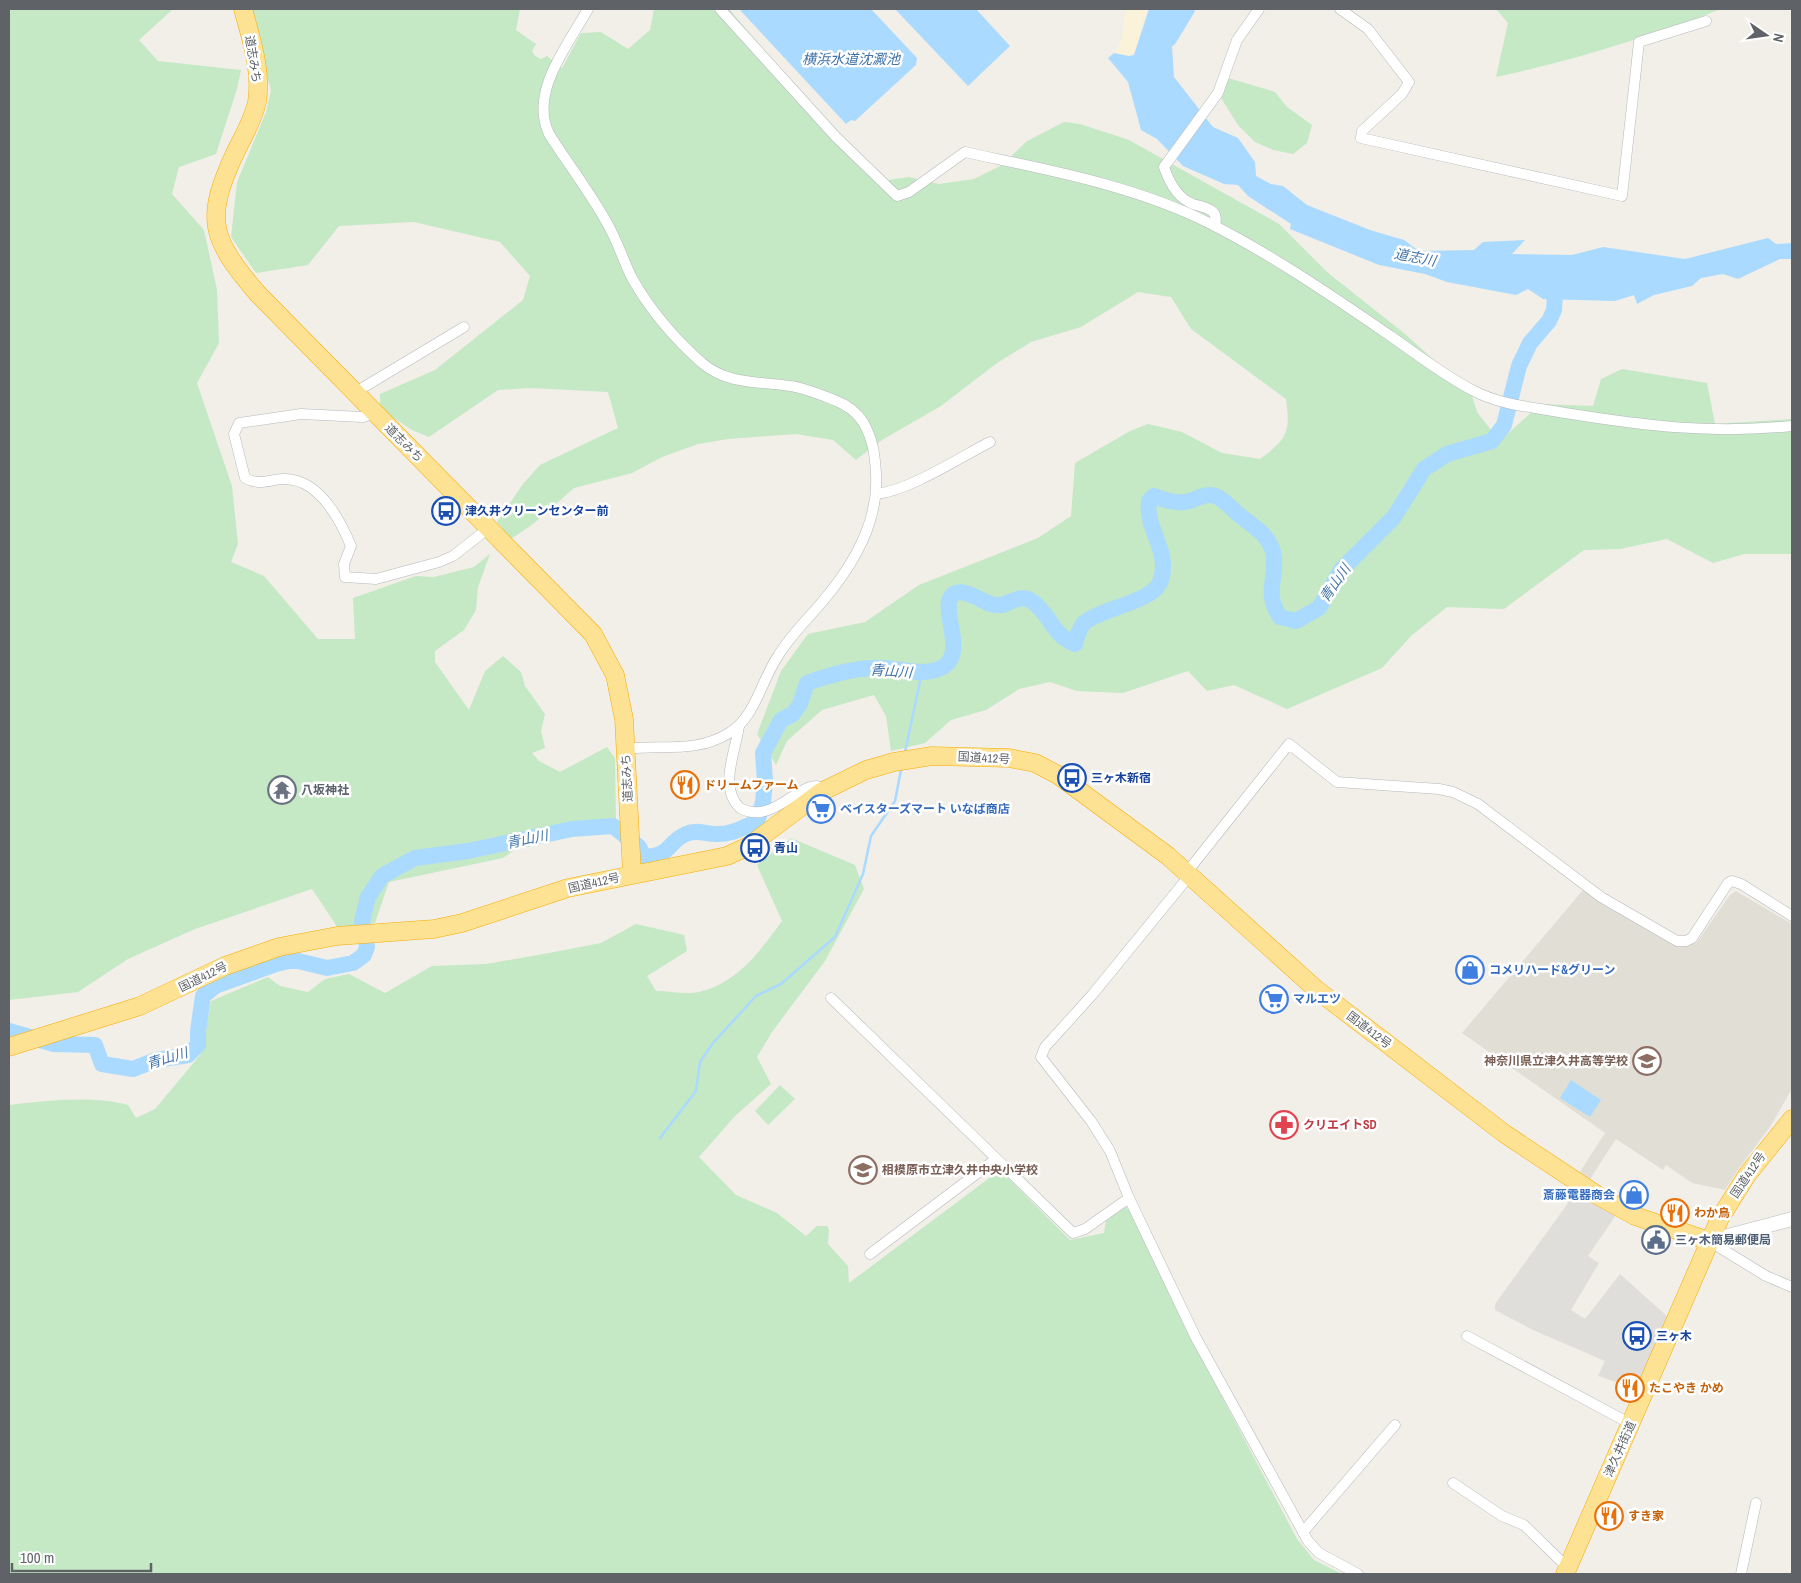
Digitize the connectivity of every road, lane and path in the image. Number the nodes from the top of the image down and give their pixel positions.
1 (243, 9) edge
2 (588, 9) edge
3 (720, 9) edge
4 (1259, 9) edge
5 (1340, 9) edge
6 (1706, 21) dead end
7 (1215, 226) junction
8 (464, 327) dead end
9 (354, 393) junction
10 (374, 413) junction
11 (1792, 426) edge
12 (990, 442) dead end
13 (877, 494) junction
14 (490, 527) junction
15 (739, 726) junction
16 (626, 749) junction
17 (821, 792) junction
18 (632, 874) junction
19 (1188, 874) junction
20 (1792, 916) edge
21 (831, 998) dead end
22 (15, 1045) edge
23 (1792, 1119) edge
24 (996, 1159) junction
25 (1129, 1198) junction
26 (1792, 1218) edge
27 (1709, 1241) junction
28 (870, 1254) dead end
29 (1792, 1287) edge
30 (1467, 1336) dead end
31 (1631, 1424) junction
32 (1395, 1425) dead end
33 (1453, 1483) dead end
34 (1756, 1503) dead end
35 (1303, 1532) junction
36 (1567, 1571) edge
37 (1358, 1574) edge
38 (1741, 1574) edge

1 - 9 highway, 道志みち
2 - 13 street
3 - 7 street
4 - 7 street
5 - 6 street
7 - 11 street
8 - 9 street
9 - 10 highway, 道志みち
10 - 14 highway, 道志みち
10 - 14 street
12 - 13 street
13 - 15 street
14 - 16 highway, 道志みち
15 - 16 street
15 - 17 street
16 - 18 highway, 道志みち
17 - 18 highway, 国道412号
17 - 19 highway, 国道412号
18 - 22 highway, 国道412号
19 - 20 street
19 - 25 street
19 - 27 highway, 国道412号
21 - 24 street
23 - 27 highway, 国道412号
24 - 25 street
24 - 28 street
25 - 35 street
26 - 27 street
27 - 29 street
27 - 31 highway, 津久井街道
30 - 31 street
31 - 36 highway, 津久井街道
32 - 35 street
33 - 36 street
34 - 38 street
35 - 37 street

